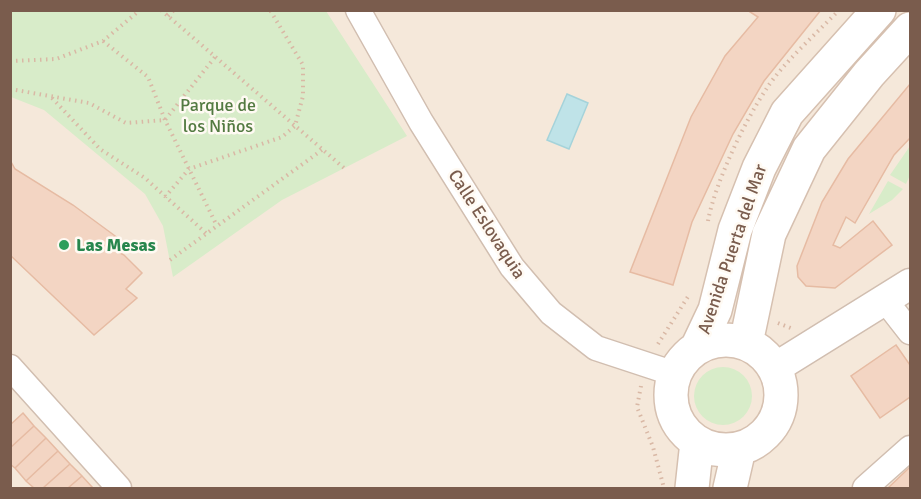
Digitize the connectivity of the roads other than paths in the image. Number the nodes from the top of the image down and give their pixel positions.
1 (358, 10) edge
2 (879, 10) edge
3 (910, 29) edge
4 (910, 284) edge
5 (885, 300) junction
6 (910, 332) edge
7 (746, 343) junction
8 (697, 348) junction
9 (10, 367) edge
10 (775, 368) junction
11 (675, 374) junction
12 (697, 442) junction
13 (910, 447) edge
14 (739, 449) junction
15 (119, 489) edge
16 (692, 489) edge
17 (730, 489) edge
18 (866, 489) edge

1 - 11 street, Calle Eslovaquia
2 - 8 main road, Avenida Puerta del Mar
3 - 7 main road, Avenida Puerta del Mar
4 - 5 street
5 - 6 street
5 - 10 street
7 - 8 main road
7 - 10 main road
8 - 11 main road
9 - 15 street
10 - 14 main road
11 - 12 main road
12 - 14 main road
12 - 16 main road
13 - 18 street
14 - 17 main road

